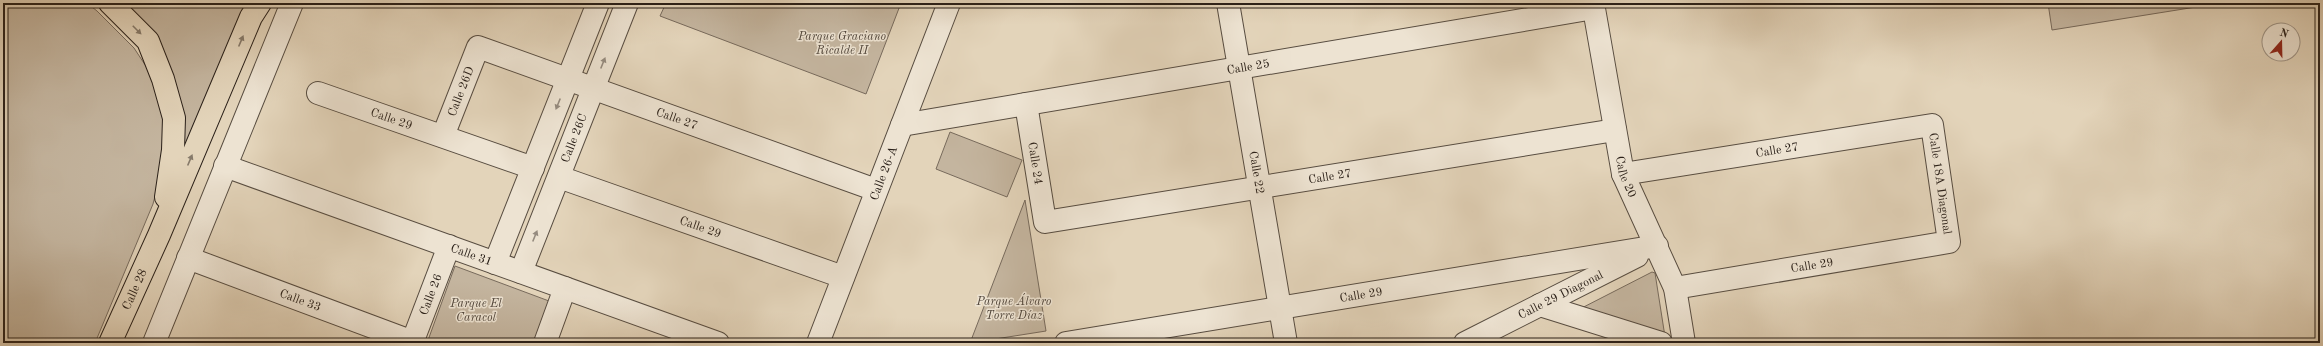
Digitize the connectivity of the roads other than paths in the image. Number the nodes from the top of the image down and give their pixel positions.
1 (110, 3) edge
2 (292, 3) edge
3 (598, 3) edge
4 (627, 3) edge
5 (948, 3) edge
6 (1228, 3) edge
7 (1593, 6) edge
8 (260, 8) edge
9 (478, 47) joint
10 (1239, 69) junction
11 (568, 79) junction
12 (593, 88) junction
13 (318, 93) dead end
14 (1026, 104) junction
15 (902, 124) junction
16 (1932, 125) joint
17 (1615, 130) junction
18 (443, 136) junction
19 (225, 166) junction
20 (533, 168) junction
21 (1623, 174) junction
22 (559, 177) junction
23 (1259, 187) junction
24 (876, 190) junction
25 (1045, 222) joint
26 (159, 235) junction
27 (1949, 242) joint
28 (449, 246) junction
29 (1656, 246) junction
30 (188, 258) junction
31 (495, 263) junction
32 (521, 272) junction
33 (843, 277) junction
34 (565, 288) junction
35 (1675, 288) junction
36 (1540, 305) junction
37 (1280, 308) junction
38 (1494, 335) edge
39 (412, 342) edge
40 (110, 343) edge
41 (154, 343) edge
42 (545, 343) edge
43 (718, 343) edge
44 (818, 343) edge
45 (1066, 343) edge
46 (1286, 343) edge
47 (1464, 343) edge
48 (1660, 343) edge
49 (1684, 343) edge

1 -> 26 main road
2 - 19 street
3 - 11 street
12 -> 4 street, Calle 26C
5 - 15 street, Calle 26-A
6 - 10 street, Calle 22
7 - 10 street, Calle 25
7 - 17 street, Calle 20
26 -> 8 main road
9 - 11 street, Calle 27
9 - 18 street, Calle 26D
10 - 14 street, Calle 25
10 - 23 street, Calle 22
11 - 12 street, Calle 27
11 -> 20 street
12 - 22 street, Calle 26C
12 - 24 street, Calle 27
13 - 18 street, Calle 29
14 - 15 street, Calle 25
14 - 25 street, Calle 24
15 - 24 street, Calle 26-A
16 - 21 street, Calle 27
16 - 27 street, Calle 18A Diagonal
17 - 21 street, Calle 20
17 - 23 street, Calle 27
18 - 20 street, Calle 29
19 - 28 street, Calle 31
19 - 30 street
20 - 31 street
21 - 29 street, Calle 20
32 -> 22 street, Calle 26C
22 - 33 street, Calle 29
23 - 25 street, Calle 27
23 - 37 street, Calle 22
24 - 33 street, Calle 26-A
26 - 40 main road, Calle 28
27 - 35 street, Calle 29
28 - 31 street, Calle 31
28 - 39 street, Calle 26
29 - 35 street, Calle 20
29 - 36 street, Calle 29 Diagonal
29 - 37 street, Calle 29
30 - 39 street, Calle 33
30 - 41 street
31 - 32 street, Calle 31
32 - 34 street, Calle 31
33 - 44 street, Calle 26-A
34 - 42 street
34 - 43 street, Calle 31
35 - 49 street, Calle 20
36 - 38 street, Calle 29 Diagonal
36 - 48 street
37 - 45 street, Calle 29
37 - 46 street, Calle 22
38 - 47 street, Calle 29 Diagonal

